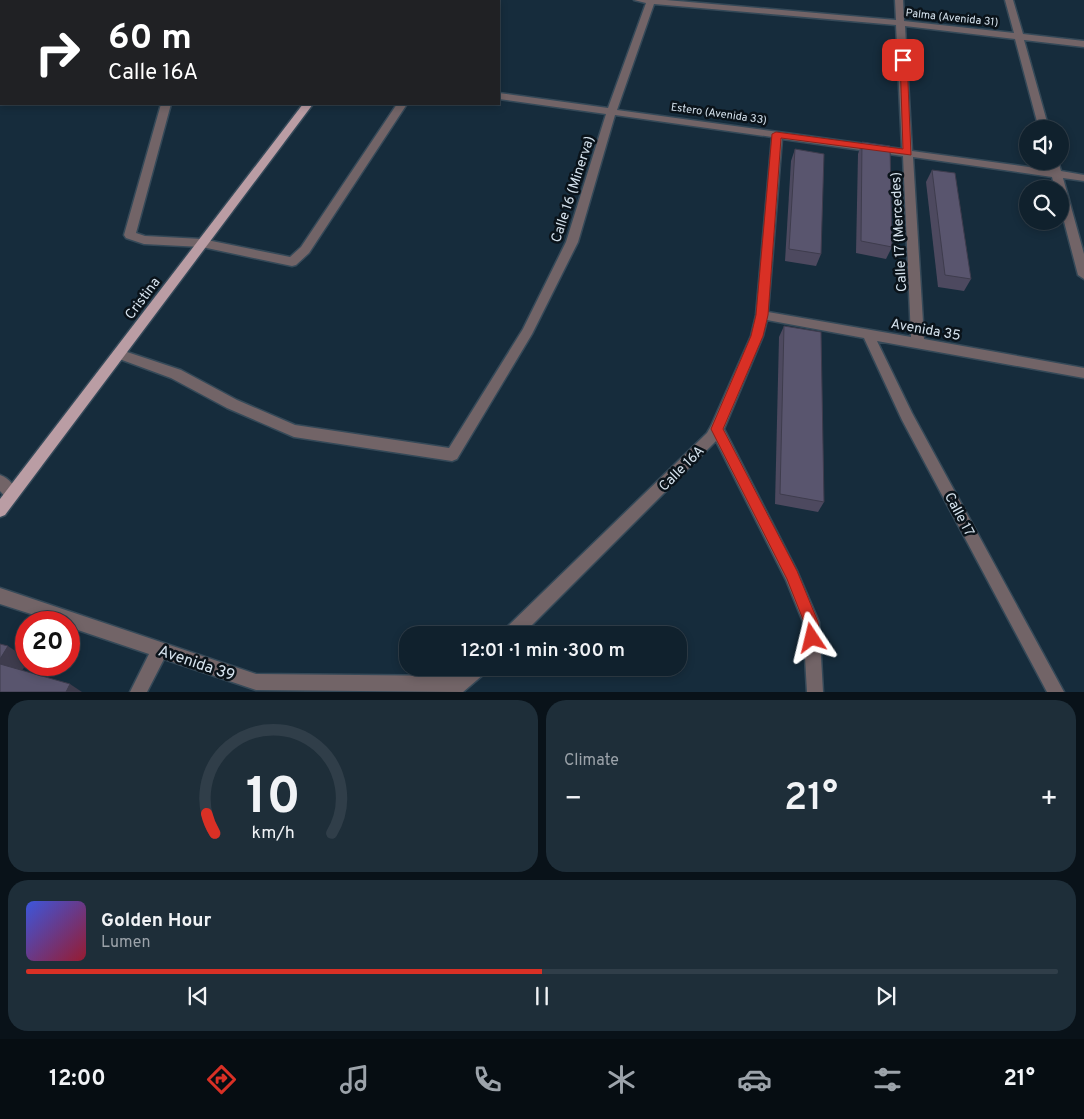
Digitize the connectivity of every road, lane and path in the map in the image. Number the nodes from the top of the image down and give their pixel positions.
1 (638, 0) edge
2 (899, 0) edge
3 (1009, 0) edge
4 (651, 1) edge
5 (900, 23) junction
6 (1018, 36) junction
7 (1084, 44) edge
8 (500, 96) edge
9 (166, 105) edge
10 (307, 105) edge
11 (401, 105) edge
12 (612, 111) junction
13 (1041, 120) edge
14 (776, 134) junction
15 (908, 153) junction
16 (1056, 170) edge
17 (1057, 174) junction
18 (1084, 178) edge
19 (202, 243) junction
20 (1084, 275) edge
21 (762, 315) junction
22 (868, 334) junction
23 (918, 343) junction
24 (118, 354) junction
25 (1084, 373) edge
26 (717, 429) junction
27 (0, 481) edge
28 (12, 494) junction
29 (0, 510) edge
30 (0, 596) edge
31 (520, 626) edge
32 (160, 650) junction
33 (471, 676) edge
34 (256, 687) edge
35 (460, 688) edge
36 (138, 692) edge
37 (815, 692) edge
38 (1056, 692) edge

1 - 4 street, Palma (Avenida 31)
2 - 5 street, Calle 17 (Mercedes)
3 - 6 street
4 - 5 street, Palma (Avenida 31)
4 - 12 street, Calle 16 (Minerva)
5 - 6 street, Palma (Avenida 31)
5 - 15 street, Calle 17 (Mercedes)
6 - 7 street, Palma (Avenida 31)
6 - 13 street
8 - 12 street, Estero (Avenida 33)
9 - 19 street
10 - 19 main road, Cristina
11 - 19 street
12 - 14 street, Estero (Avenida 33)
12 - 24 street, Calle 16 (Minerva)
14 - 15 street, Estero (Avenida 33)
14 - 21 street, Calle 16A
15 - 17 street, Estero (Avenida 33)
15 - 23 street, Calle 17 (Mercedes)
16 - 17 street
17 - 18 street, Estero (Avenida 33)
17 - 20 street
19 - 24 main road, Cristina
21 - 22 street, Avenida 35
21 - 26 street, Calle 16A
22 - 23 street, Avenida 35
22 - 38 street, Calle 17
23 - 25 street, Avenida 35
24 - 28 main road, Cristina
26 - 31 street, Calle 16A
26 - 37 street
27 - 28 street
28 - 29 main road, Cristina
30 - 32 street, Avenida 39
32 - 34 street, Avenida 39
32 - 36 street
33 - 35 street
34 - 35 street, Avenida 39

